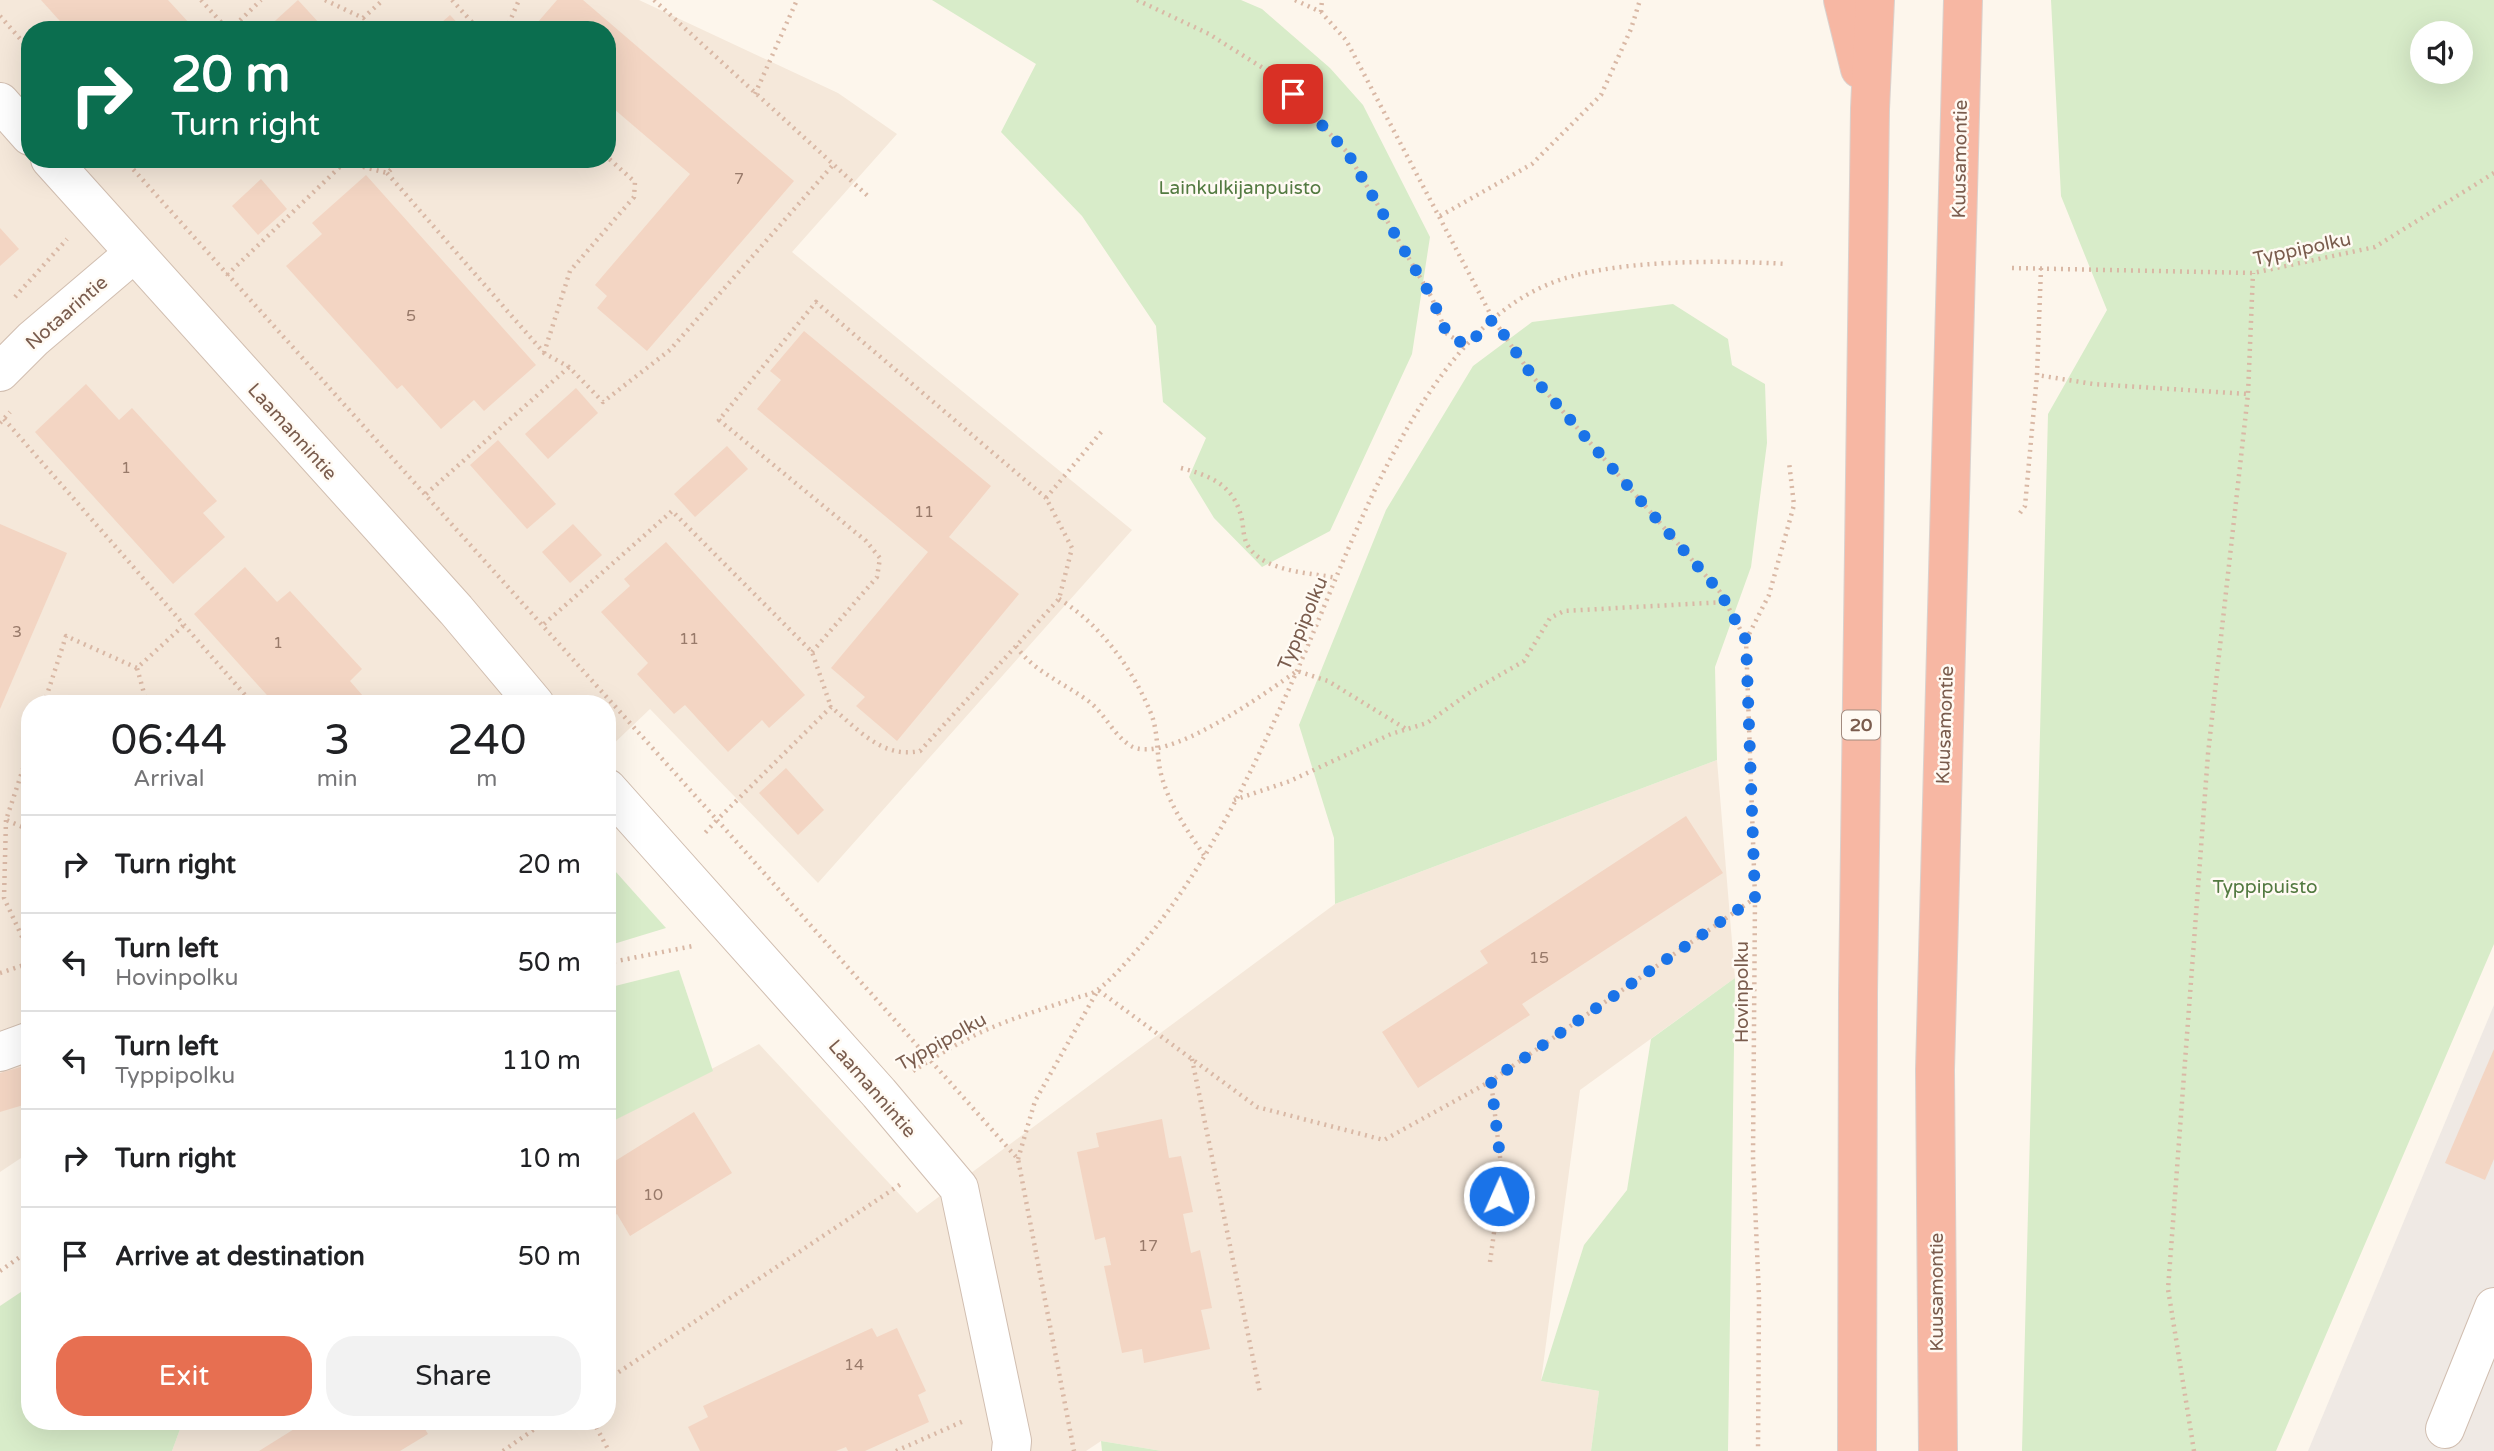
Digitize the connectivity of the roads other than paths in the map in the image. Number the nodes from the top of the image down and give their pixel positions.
1 (1843, 0) edge
2 (1875, 0) edge
3 (1963, 0) edge
4 (0, 102) edge
5 (1870, 109) junction
6 (21, 126) edge
7 (58, 168) edge
8 (133, 254) junction
9 (0, 372) edge
10 (527, 695) edge
11 (616, 798) edge
12 (21, 1044) edge
13 (0, 1052) edge
14 (2494, 1307) edge
15 (2445, 1429) dead end
16 (1011, 1451) edge
17 (1857, 1451) edge
18 (1938, 1451) edge

1 - 5 highway
2 - 5 highway, 20
3 - 18 highway, Kuusamontie
4 - 6 street
5 - 17 highway, 20
7 - 8 street, Laamannintie
8 - 9 street, Notaarintie
8 - 10 street, Laamannintie
11 - 16 street, Laamannintie
12 - 13 street
14 - 15 street

